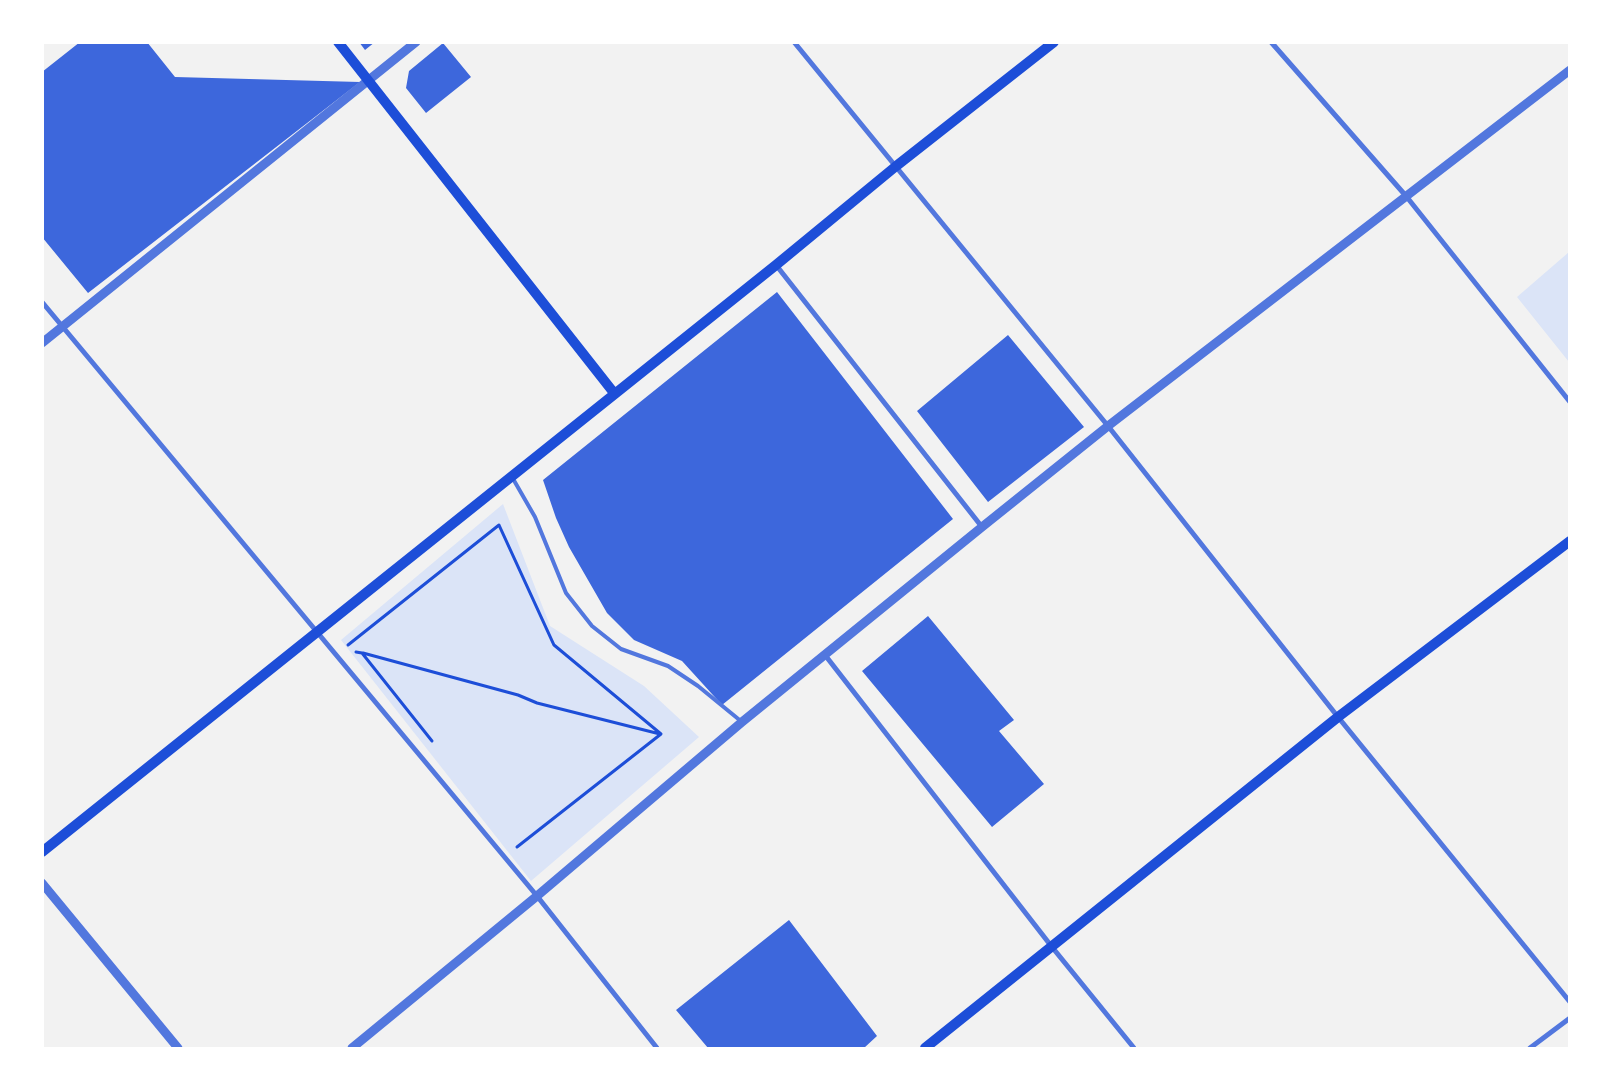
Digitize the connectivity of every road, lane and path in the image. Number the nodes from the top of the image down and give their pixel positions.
1 (338, 42) edge
2 (416, 42) edge
3 (794, 42) edge
4 (1054, 42) edge
5 (1271, 42) edge
6 (1570, 70) edge
7 (368, 80) junction
8 (895, 167) junction
9 (1406, 196) junction
10 (776, 265) junction
11 (42, 302) edge
12 (64, 326) junction
13 (42, 343) edge
14 (614, 393) junction
15 (1570, 402) edge
16 (1108, 426) junction
17 (512, 475) junction
18 (982, 527) junction
19 (1570, 541) edge
20 (316, 632) junction
21 (348, 651) dead end
22 (362, 653) junction
23 (826, 655) junction
24 (1338, 717) junction
25 (742, 722) junction
26 (661, 734) junction
27 (436, 746) dead end
28 (510, 840) dead end
29 (42, 852) edge
30 (42, 883) edge
31 (537, 896) junction
32 (1052, 947) junction
33 (1570, 1002) edge
34 (1570, 1018) edge
35 (178, 1048) edge
36 (352, 1048) edge
37 (658, 1048) edge
38 (925, 1048) edge
39 (1134, 1048) edge
40 (1530, 1048) edge

1 - 7 main road
2 - 7 street
3 - 8 street
4 - 8 main road
5 - 9 street
6 - 9 street
7 - 12 street
7 - 14 main road
8 - 10 main road
8 - 16 street
9 - 15 street
9 - 16 street
10 - 14 main road
10 - 18 street
11 - 12 street
12 - 13 street
12 - 20 street
14 - 17 main road
16 - 18 street
16 - 24 street
17 - 20 main road
17 - 25 lane
18 - 23 street
19 - 24 main road
20 - 26 path
20 - 29 main road
20 - 31 street
21 - 22 path
22 - 26 path
22 - 27 path
23 - 25 street
23 - 32 street
24 - 32 main road
24 - 33 street
25 - 31 street
26 - 28 path
30 - 35 street
31 - 36 street
31 - 37 street
32 - 38 main road
32 - 39 street
34 - 40 street

